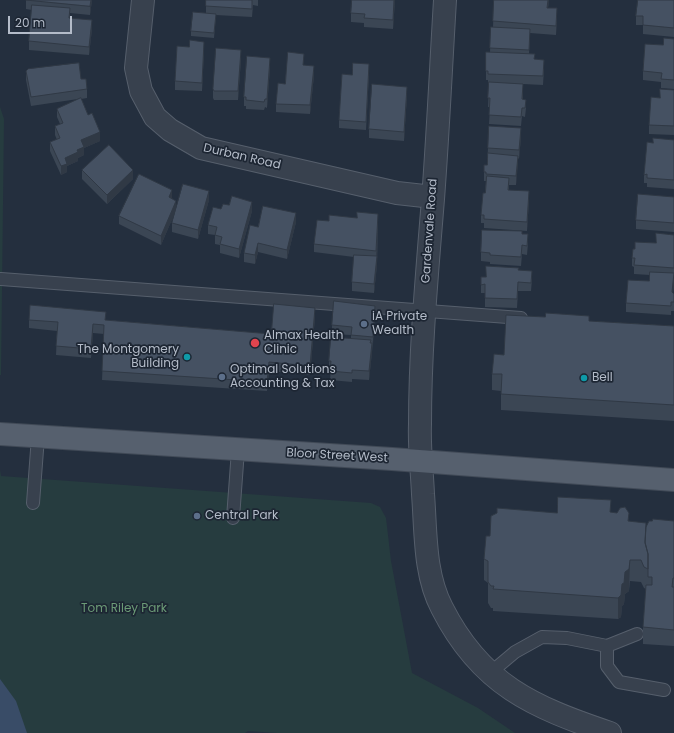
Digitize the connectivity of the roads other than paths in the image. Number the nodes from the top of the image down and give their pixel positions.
1 (143, 0) edge
2 (445, 0) edge
3 (433, 197) junction
4 (1, 279) dead end
5 (424, 310) junction
6 (534, 319) edge
7 (2, 434) edge
8 (38, 437) junction
9 (238, 450) junction
10 (421, 461) junction
11 (674, 480) edge
12 (33, 504) dead end
13 (233, 518) dead end
14 (637, 634) dead end
15 (607, 646) junction
16 (490, 673) junction
17 (664, 690) dead end
18 (610, 733) edge

1 - 3 street, Durban Road
2 - 3 street, Gardenvale Road
3 - 5 street, Gardenvale Road
4 - 5 lane
5 - 6 lane
5 - 10 street, Gardenvale Road
7 - 8 main road, Bloor Street West
8 - 9 main road, Bloor Street West
8 - 12 lane
9 - 10 main road, Bloor Street West
9 - 13 lane
10 - 11 main road, Bloor Street West
10 - 16 street, Gardenvale Road
14 - 15 lane
15 - 16 lane
15 - 17 lane
16 - 18 street, Gardenvale Road

